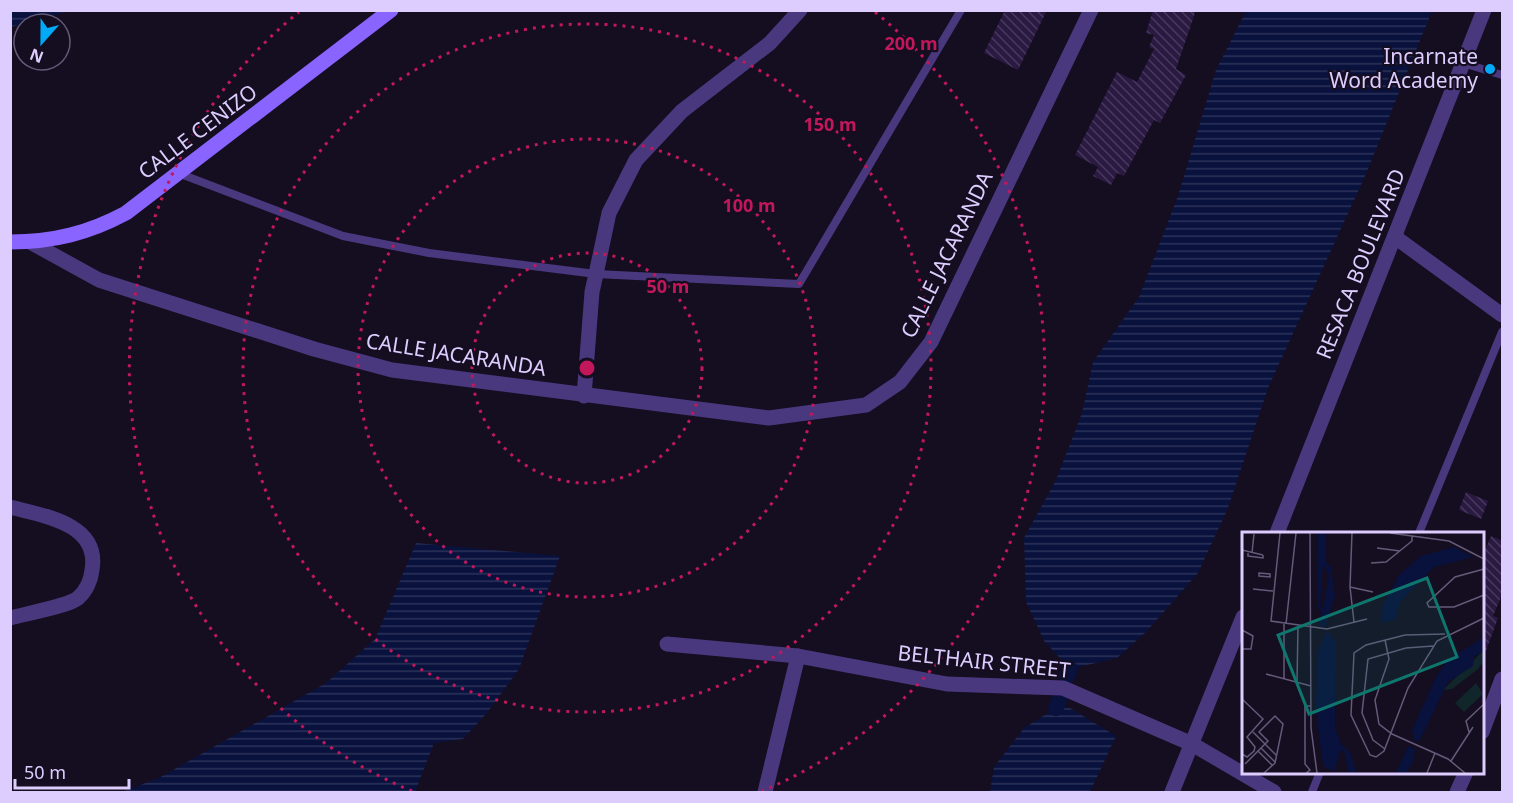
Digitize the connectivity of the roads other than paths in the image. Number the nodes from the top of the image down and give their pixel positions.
1 (391, 10) edge
2 (800, 10) edge
3 (961, 10) edge
4 (1091, 10) edge
5 (1484, 10) edge
6 (1463, 63) junction
7 (1503, 75) edge
8 (178, 173) junction
9 (1395, 237) junction
10 (10, 242) edge
11 (30, 242) junction
12 (596, 274) junction
13 (1503, 315) edge
14 (1503, 332) edge
15 (584, 396) junction
16 (10, 507) edge
17 (1277, 532) edge
18 (1419, 532) edge
19 (10, 618) edge
20 (1242, 619) edge
21 (667, 644) dead end
22 (798, 656) junction
23 (1503, 679) edge
24 (1483, 729) edge
25 (1192, 744) junction
26 (1319, 773) edge
27 (1465, 773) edge
28 (765, 792) edge
29 (1172, 792) edge
30 (1274, 792) edge
31 (1312, 792) edge
32 (1457, 792) edge

1 - 8 street, CALLE CENIZO
2 - 12 street
3 - 12 lane
4 - 15 street, CALLE JACARANDA
5 - 6 street, RESACA BOULEVARD
6 - 7 lane
6 - 9 street, RESACA BOULEVARD
8 - 11 street, CALLE CENIZO
8 - 12 lane
9 - 13 street
9 - 17 street, RESACA BOULEVARD
10 - 11 street, CALLE CENIZO
11 - 15 street, CALLE JACARANDA
12 - 15 street
14 - 18 lane
16 - 19 street
20 - 25 street
21 - 22 street, BELTHAIR STREET
22 - 25 street, BELTHAIR STREET
22 - 28 street
23 - 24 street
25 - 29 street
25 - 30 street, BELTHAIR STREET
26 - 31 lane
27 - 32 street

